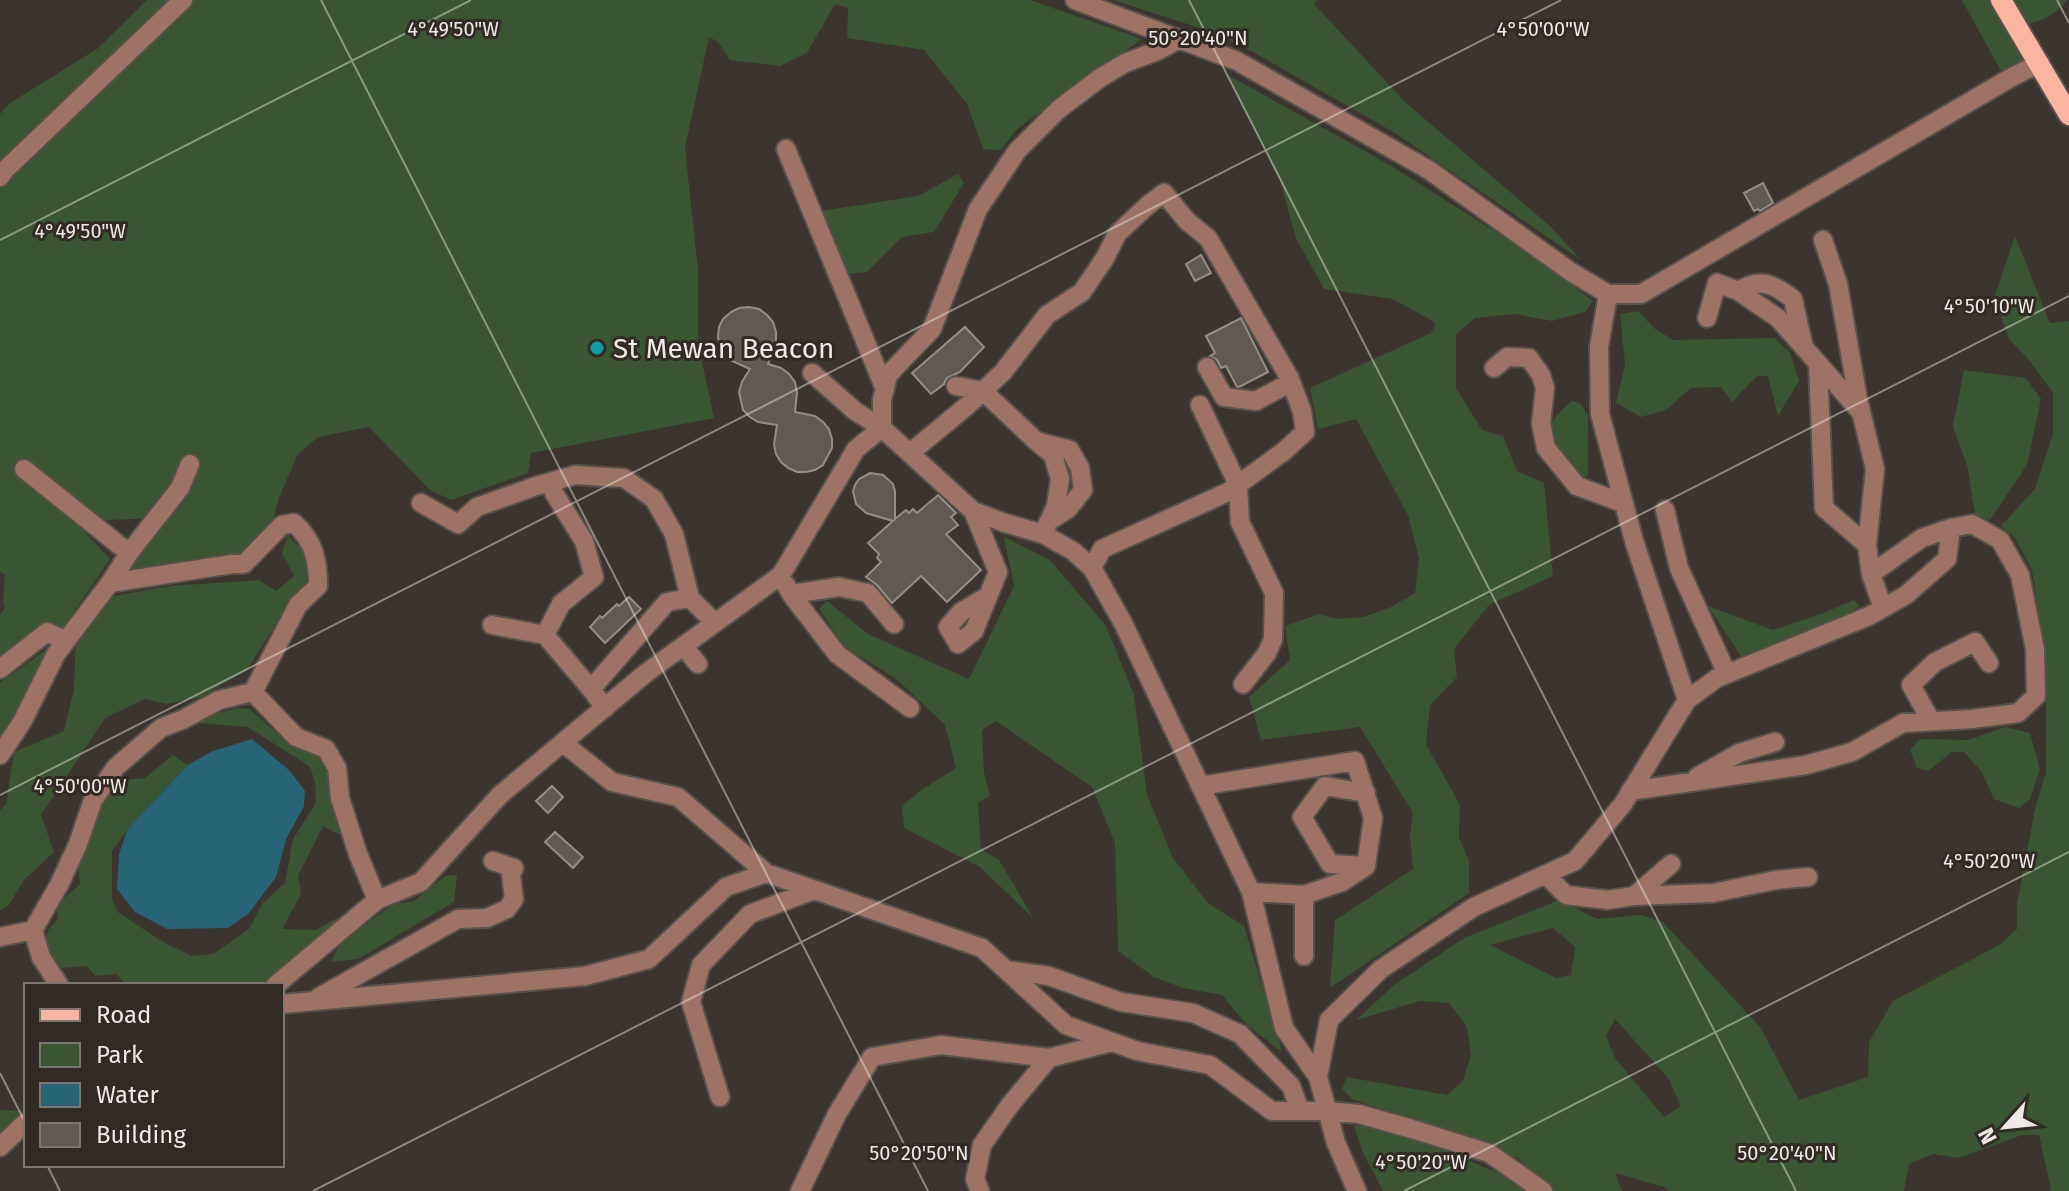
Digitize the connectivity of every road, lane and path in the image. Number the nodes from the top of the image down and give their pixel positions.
1 (183, 0) edge
2 (1075, 0) edge
3 (2001, 0) edge
4 (1179, 39) junction
5 (2040, 63) junction
6 (2069, 115) edge
7 (786, 149) dead end
8 (0, 177) edge
9 (1823, 240) dead end
10 (1608, 294) junction
11 (1707, 318) dead end
12 (1818, 364) junction
13 (1207, 367) dead end
14 (1494, 368) dead end
15 (812, 373) dead end
16 (1291, 382) junction
17 (956, 386) dead end
18 (885, 389) junction
19 (983, 391) junction
20 (1200, 405) dead end
21 (1862, 413) junction
22 (882, 428) junction
23 (910, 453) junction
24 (190, 464) dead end
25 (24, 469) dead end
26 (551, 482) junction
27 (1238, 485) junction
28 (421, 503) dead end
29 (1623, 503) junction
30 (1665, 510) dead end
31 (973, 511) junction
32 (1046, 527) junction
33 (1951, 528) junction
34 (1867, 545) junction
35 (129, 553) junction
36 (1092, 568) junction
37 (1871, 574) junction
38 (781, 575) junction
39 (110, 583) junction
40 (791, 594) junction
41 (988, 596) dead end
42 (690, 598) junction
43 (1883, 608) junction
44 (715, 623) junction
45 (894, 624) dead end
46 (492, 625) dead end
47 (545, 635) junction
48 (66, 641) junction
49 (683, 646) junction
50 (1989, 663) dead end
51 (698, 664) dead end
52 (0, 669) edge
53 (1727, 674) junction
54 (1243, 684) dead end
55 (591, 689) junction
56 (253, 692) junction
57 (1687, 700) junction
58 (605, 708) junction
59 (910, 708) dead end
60 (1931, 721) junction
61 (1775, 742) dead end
62 (563, 743) junction
63 (0, 755) edge
64 (1688, 783) junction
65 (1200, 786) junction
66 (1630, 791) junction
67 (1366, 793) junction
68 (493, 861) dead end
69 (1671, 864) dead end
70 (1366, 866) junction
71 (766, 873) junction
72 (1546, 875) junction
73 (1808, 877) dead end
74 (814, 890) junction
75 (1251, 892) junction
76 (1304, 895) junction
77 (1634, 896) junction
78 (377, 900) junction
79 (33, 930) junction
80 (0, 937) edge
81 (1304, 956) dead end
82 (1006, 970) junction
83 (58, 983) edge
84 (278, 983) edge
85 (313, 1000) junction
86 (284, 1004) edge
87 (1112, 1042) junction
88 (1049, 1058) junction
89 (1318, 1077) junction
90 (720, 1097) dead end
91 (1300, 1111) junction
92 (1327, 1111) junction
93 (24, 1124) edge
94 (0, 1147) edge
95 (800, 1191) edge
96 (980, 1191) edge
97 (1357, 1191) edge
98 (1543, 1191) edge

1 - 8 street
2 - 4 street
3 - 5 main road
4 - 10 street
4 - 18 street
5 - 6 main road
5 - 10 street
7 - 18 street
9 - 21 street
10 - 29 street
11 - 12 street
12 - 21 street
12 - 34 street
13 - 16 street
14 - 29 street
15 - 22 street
16 - 19 street
16 - 27 street
17 - 19 street
18 - 22 street
19 - 23 street
19 - 32 street
20 - 27 street
21 - 34 street
22 - 23 street
22 - 38 street
23 - 31 street
24 - 35 street
25 - 35 street
26 - 28 street
26 - 42 street
26 - 47 street
27 - 36 street
27 - 54 street
29 - 57 street
30 - 53 street
31 - 32 street
31 - 41 street
32 - 36 street
33 - 37 street
33 - 43 street
33 - 60 street
34 - 37 street
35 - 39 street
36 - 65 street
37 - 43 street
38 - 40 street
38 - 44 street
39 - 48 street
39 - 56 street
40 - 45 street
40 - 59 street
42 - 44 street
42 - 55 street
43 - 53 street
44 - 49 street
46 - 47 street
47 - 55 street
48 - 52 street
48 - 63 street
49 - 51 street
49 - 58 street
50 - 60 street
53 - 57 street
55 - 58 street
56 - 78 street
56 - 79 street
57 - 66 street
58 - 62 street
60 - 64 street
61 - 64 street
62 - 71 street
62 - 78 street
64 - 66 street
65 - 67 street
65 - 75 street
66 - 72 street
67 - 70 street
67 - 70 street
68 - 85 street
69 - 77 street
70 - 76 street
71 - 74 street
71 - 85 street
72 - 77 street
72 - 89 street
73 - 77 street
74 - 82 street
74 - 90 street
75 - 76 street
75 - 89 street
76 - 81 street
78 - 84 street
79 - 80 street
79 - 83 street
82 - 87 street
82 - 91 street
85 - 86 street
87 - 88 street
87 - 91 street
88 - 95 street
88 - 96 street
89 - 92 street
91 - 92 street
92 - 97 street
92 - 98 street
93 - 94 street

